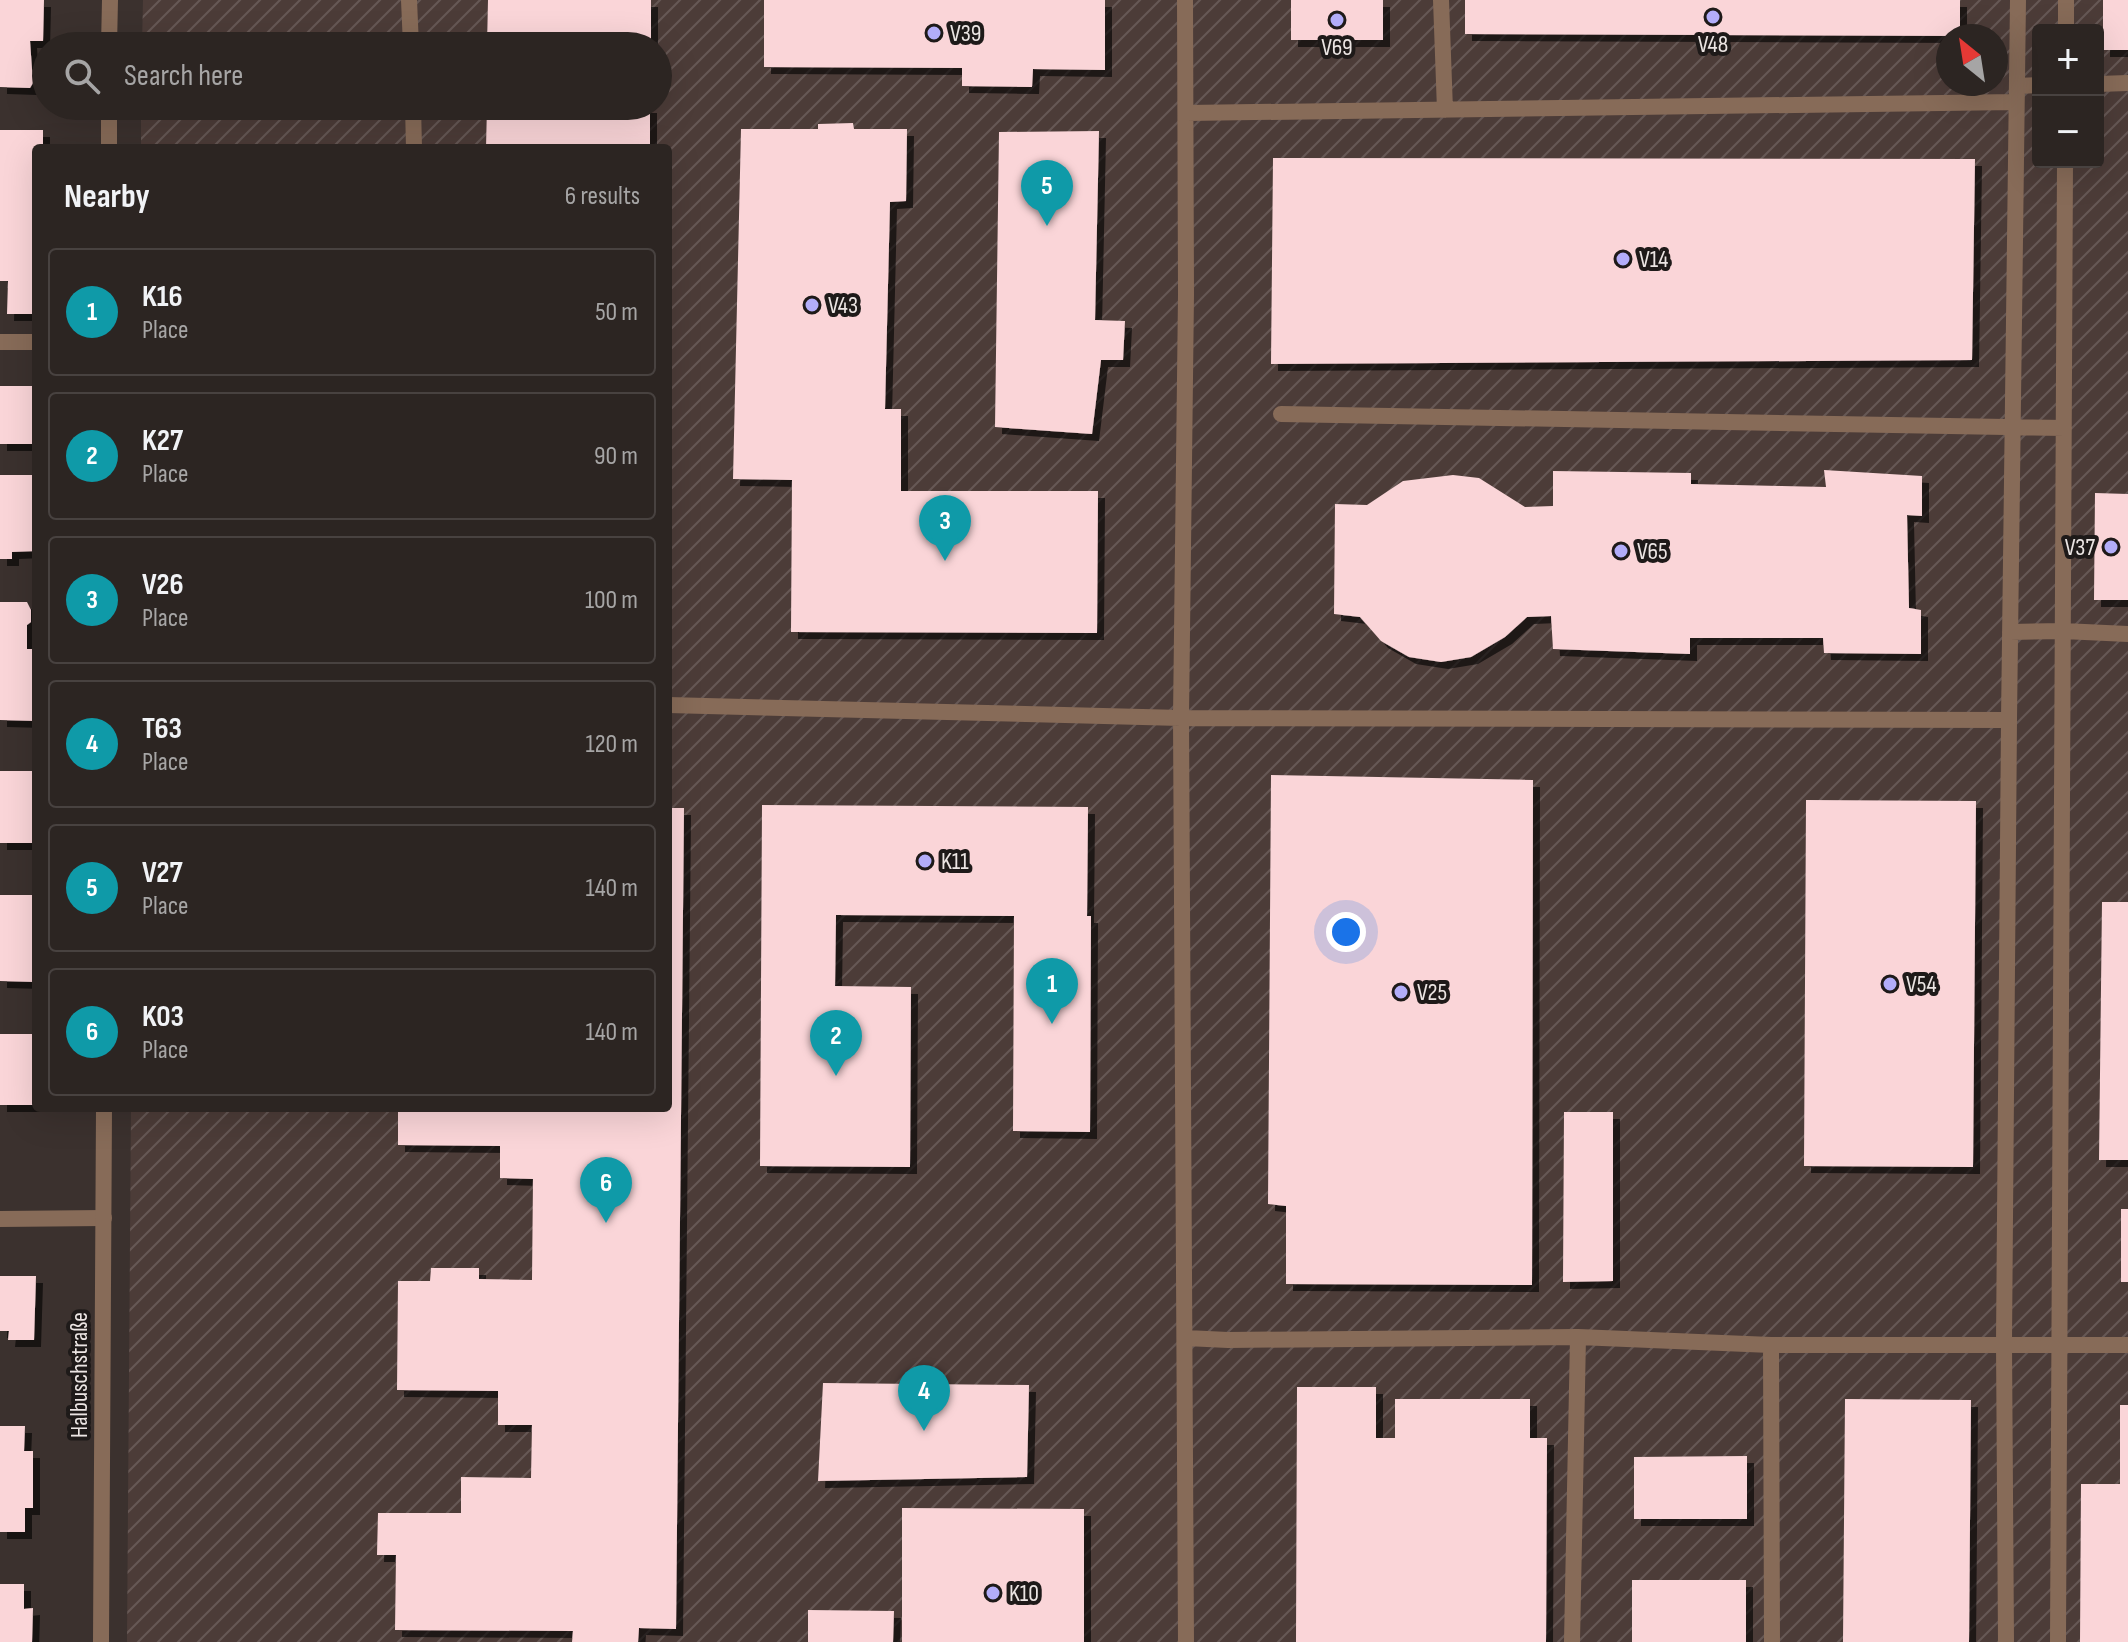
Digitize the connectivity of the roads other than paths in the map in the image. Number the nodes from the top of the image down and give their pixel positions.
1 (110, 0) edge
2 (409, 0) edge
3 (1185, 0) edge
4 (1441, 0) edge
5 (2018, 0) edge
6 (2066, 0) edge
7 (2066, 24) edge
8 (109, 32) edge
9 (410, 32) edge
10 (2128, 83) edge
11 (2104, 84) edge
12 (2032, 87) edge
13 (2016, 94) junction
14 (1445, 110) junction
15 (1187, 113) junction
16 (109, 120) edge
17 (413, 120) edge
18 (109, 144) edge
19 (414, 144) edge
20 (2065, 168) edge
21 (0, 342) edge
22 (32, 342) edge
23 (1281, 414) dead end
24 (2011, 425) junction
25 (2064, 428) junction
26 (2063, 631) junction
27 (2010, 632) junction
28 (2128, 634) edge
29 (672, 705) edge
30 (1181, 718) junction
31 (2009, 720) junction
32 (104, 1112) edge
33 (104, 1218) junction
34 (0, 1219) edge
35 (1578, 1337) junction
36 (1186, 1338) junction
37 (2004, 1343) junction
38 (2059, 1344) junction
39 (1771, 1345) junction
40 (2128, 1345) edge
41 (101, 1642) edge
42 (1186, 1642) edge
43 (1572, 1642) edge
44 (1772, 1642) edge
45 (2006, 1642) edge
46 (2058, 1642) edge

1 - 8 street
2 - 9 street
3 - 15 street
4 - 14 street
5 - 13 street
6 - 7 street
10 - 11 street
12 - 13 street
13 - 14 street
13 - 24 street
14 - 15 street
15 - 30 street
16 - 18 street
17 - 19 street
20 - 25 street
21 - 22 street
23 - 24 street
24 - 25 street
24 - 27 street
25 - 26 street
26 - 27 street
26 - 28 street
26 - 38 street
27 - 31 street
29 - 30 street
30 - 31 street
30 - 36 street
31 - 37 street
32 - 33 street, Halbuschstraße
33 - 34 street
33 - 41 street, Halbuschstraße
35 - 36 street
35 - 39 street
35 - 43 street
36 - 42 street
37 - 38 street
37 - 39 street
37 - 45 street
38 - 40 street
38 - 46 street
39 - 44 street

